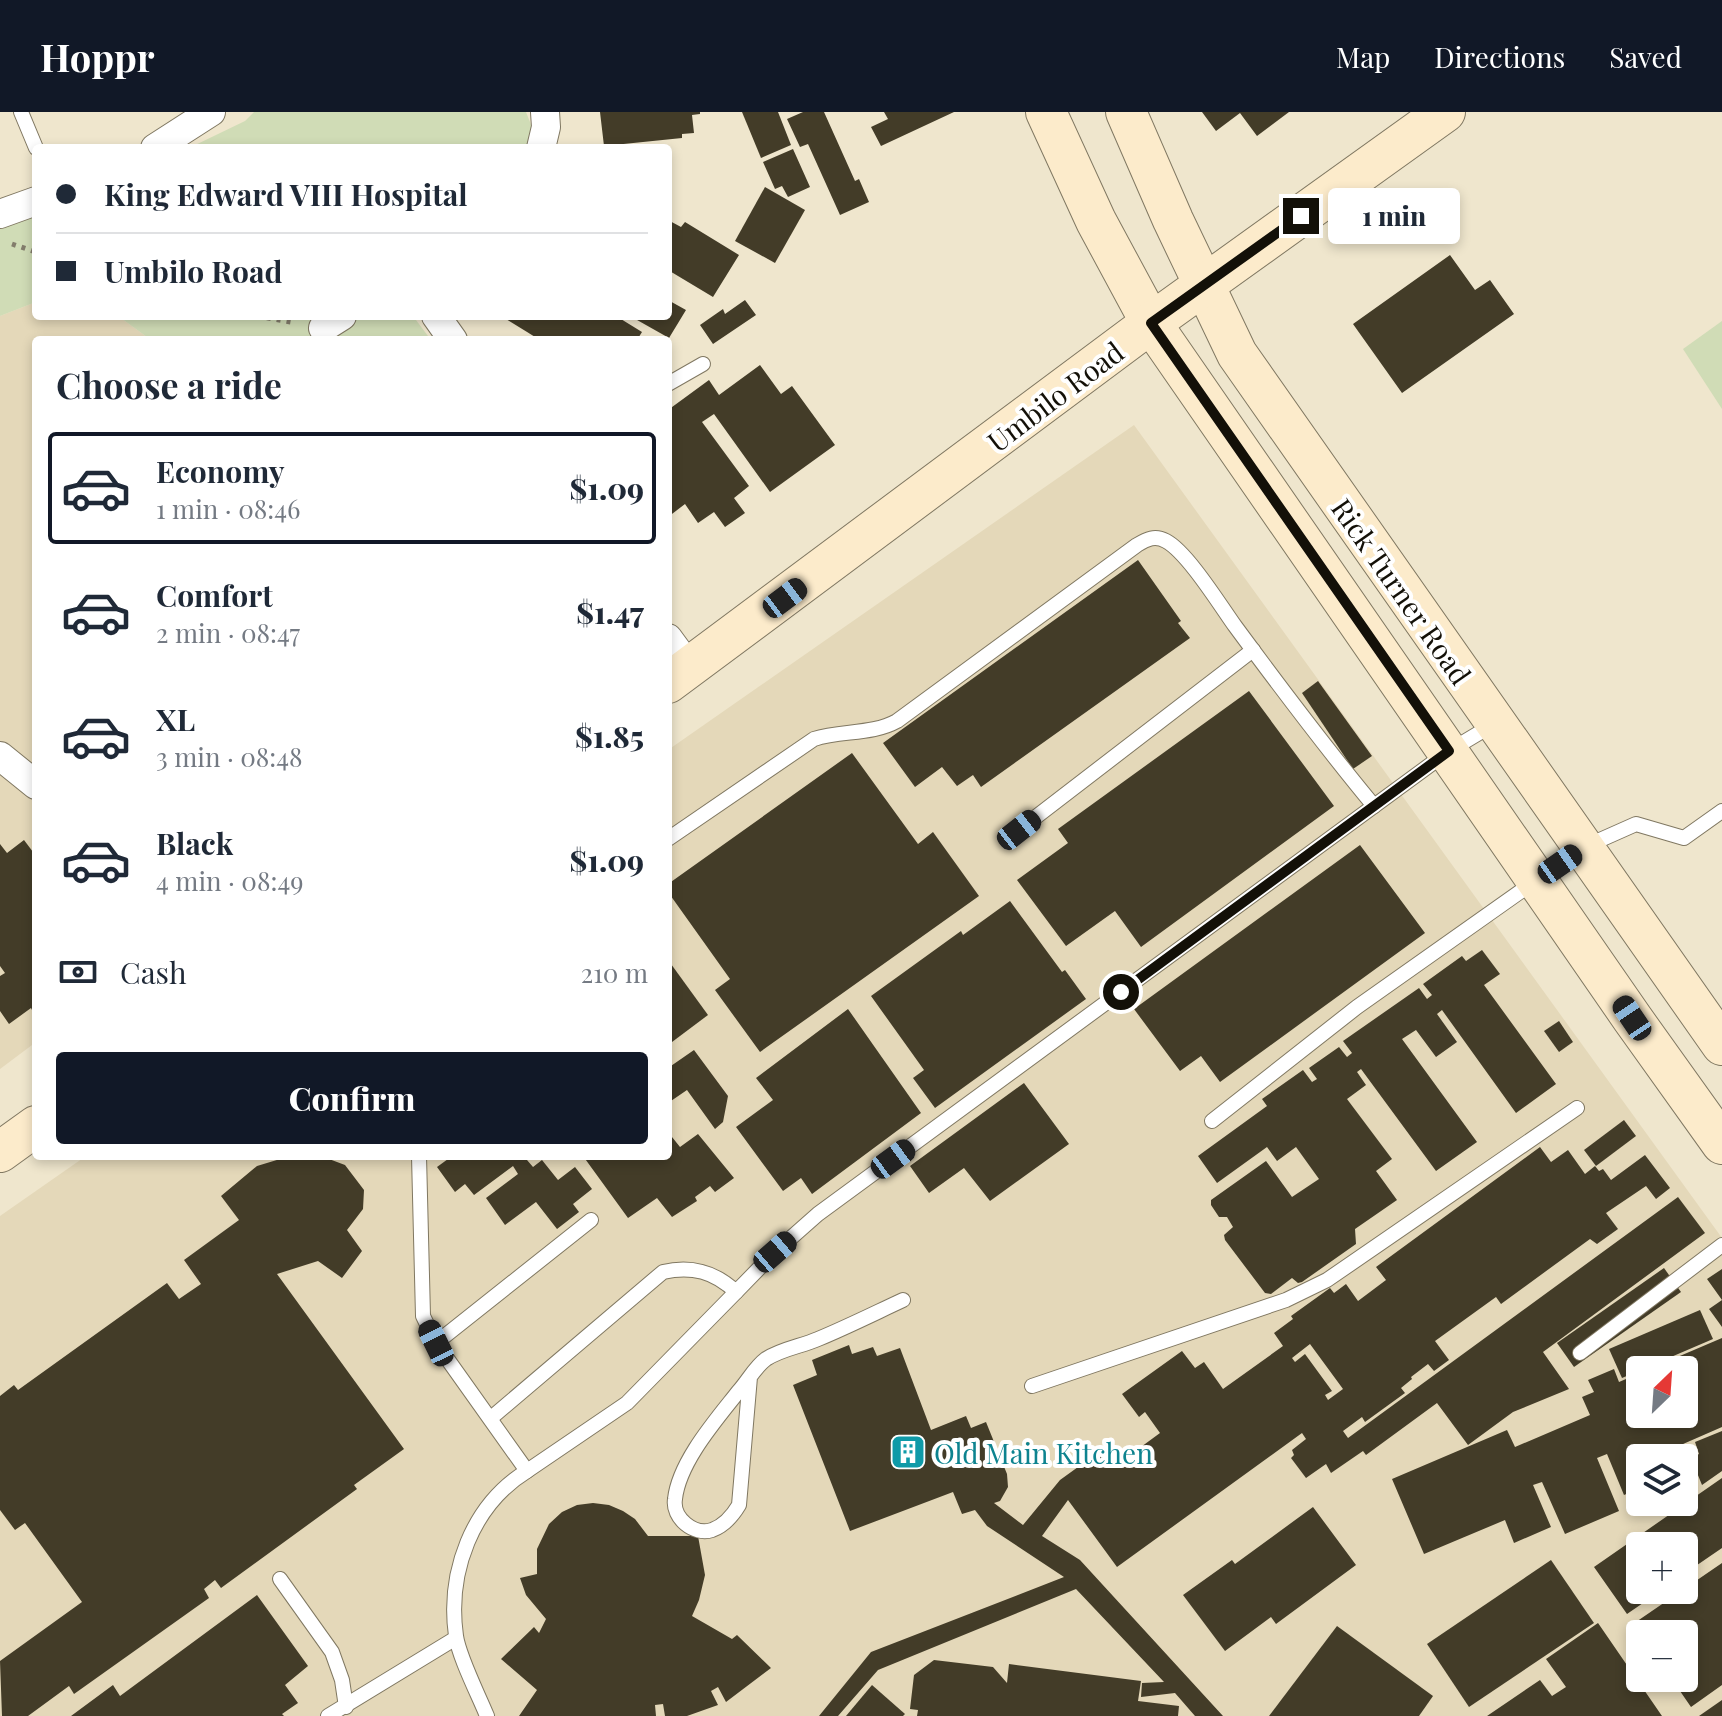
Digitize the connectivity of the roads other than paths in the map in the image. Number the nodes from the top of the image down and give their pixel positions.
1 (21, 112) edge
2 (211, 112) edge
3 (545, 112) edge
4 (1046, 112) edge
5 (1126, 112) edge
6 (1445, 112) edge
7 (34, 144) edge
8 (161, 144) edge
9 (542, 144) edge
10 (32, 202) edge
11 (0, 214) edge
12 (1204, 285) junction
13 (1151, 323) junction
14 (703, 364) dead end
15 (672, 382) edge
16 (1253, 650) junction
17 (675, 663) edge
18 (1495, 724) junction
19 (1449, 751) junction
20 (0, 756) edge
21 (32, 782) edge
22 (1374, 806) junction
23 (1722, 811) edge
24 (1019, 830) dead end
25 (672, 836) edge
26 (1582, 848) junction
27 (1537, 880) junction
28 (1722, 1045) edge
29 (1577, 1108) dead end
30 (1212, 1121) dead end
31 (32, 1129) edge
32 (1722, 1144) edge
33 (0, 1152) edge
34 (419, 1160) edge
35 (591, 1220) dead end
36 (1722, 1245) edge
37 (736, 1292) junction
38 (903, 1300) dead end
39 (436, 1343) junction
40 (1580, 1353) dead end
41 (750, 1377) junction
42 (1032, 1386) dead end
43 (491, 1418) junction
44 (527, 1471) junction
45 (280, 1579) dead end
46 (456, 1638) junction
47 (346, 1707) junction
48 (328, 1716) edge
49 (487, 1716) edge

1 - 7 lane
2 - 8 street
3 - 9 street
4 - 13 main road, Rick Turner Road
5 - 12 main road, Rick Turner Road
6 - 12 main road, Umbilo Road
10 - 11 street
12 - 13 main road, Umbilo Road
12 - 18 main road, Rick Turner Road
13 - 17 main road, Umbilo Road
13 - 19 main road, Rick Turner Road
14 - 15 lane
16 - 22 lane
16 - 24 lane
16 - 25 lane
18 - 19 lane
18 - 26 main road, Rick Turner Road
19 - 22 lane
19 - 27 main road, Rick Turner Road
20 - 21 street
22 - 37 lane
23 - 26 lane
26 - 27 lane
26 - 28 main road, Rick Turner Road
27 - 30 lane
27 - 32 main road, Rick Turner Road
29 - 42 lane
31 - 33 main road
34 - 39 lane
35 - 39 lane
36 - 40 lane
37 - 43 lane
37 - 44 lane
38 - 41 lane
39 - 43 lane
41 - 41 lane
43 - 44 lane
44 - 46 lane
45 - 47 lane
46 - 47 lane
46 - 49 lane
47 - 48 lane

